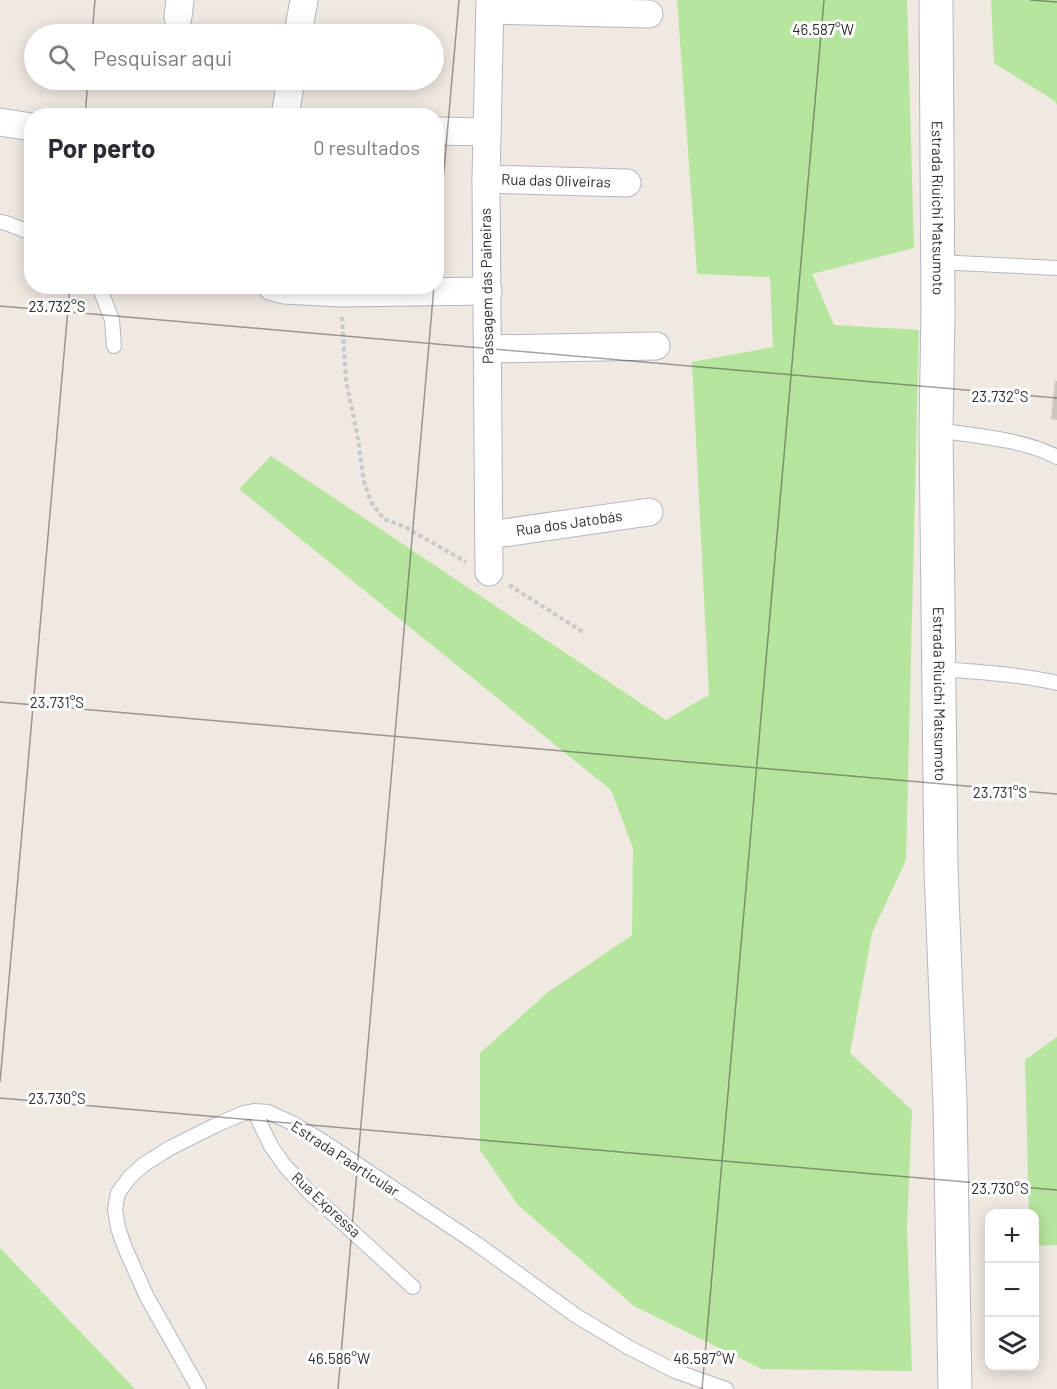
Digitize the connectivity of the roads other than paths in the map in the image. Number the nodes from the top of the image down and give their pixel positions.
1 (304, 0) edge
2 (936, 0) edge
3 (490, 5) edge
4 (649, 14) dead end
5 (300, 24) edge
6 (289, 90) edge
7 (286, 108) edge
8 (0, 122) edge
9 (24, 125) edge
10 (444, 130) edge
11 (487, 132) junction
12 (486, 178) junction
13 (627, 183) dead end
14 (0, 222) edge
15 (24, 230) edge
16 (937, 262) junction
17 (1057, 268) edge
18 (444, 291) edge
19 (488, 291) junction
20 (102, 294) edge
21 (114, 346) dead end
22 (656, 346) dead end
23 (488, 349) junction
24 (936, 429) junction
25 (1057, 457) edge
26 (649, 512) dead end
27 (489, 535) junction
28 (489, 572) road end
29 (939, 669) junction
30 (1057, 683) edge
31 (254, 1111) junction
32 (413, 1287) dead end
33 (199, 1389) edge
34 (726, 1389) edge
35 (955, 1389) edge

1 - 5 street
2 - 16 street, Estrada Riuichi Matsumoto
3 - 4 street
3 - 11 street, Passagem das Paineiras
6 - 7 street
8 - 9 street
10 - 11 street
11 - 12 street, Passagem das Paineiras
12 - 13 street, Rua das Oliveiras
12 - 19 street, Passagem das Paineiras
14 - 15 lane
16 - 17 lane
16 - 24 street, Estrada Riuichi Matsumoto
18 - 19 street
19 - 23 street, Passagem das Paineiras
20 - 21 lane
22 - 23 street
23 - 27 street, Passagem das Paineiras
24 - 25 lane
24 - 29 street, Estrada Riuichi Matsumoto
26 - 27 street, Rua dos Jatobás
27 - 28 street, Passagem das Paineiras
29 - 30 lane
29 - 35 street, Estrada Riuichi Matsumoto
31 - 32 lane, Rua Expressa
31 - 33 lane
31 - 34 lane, Estrada Paarticular

